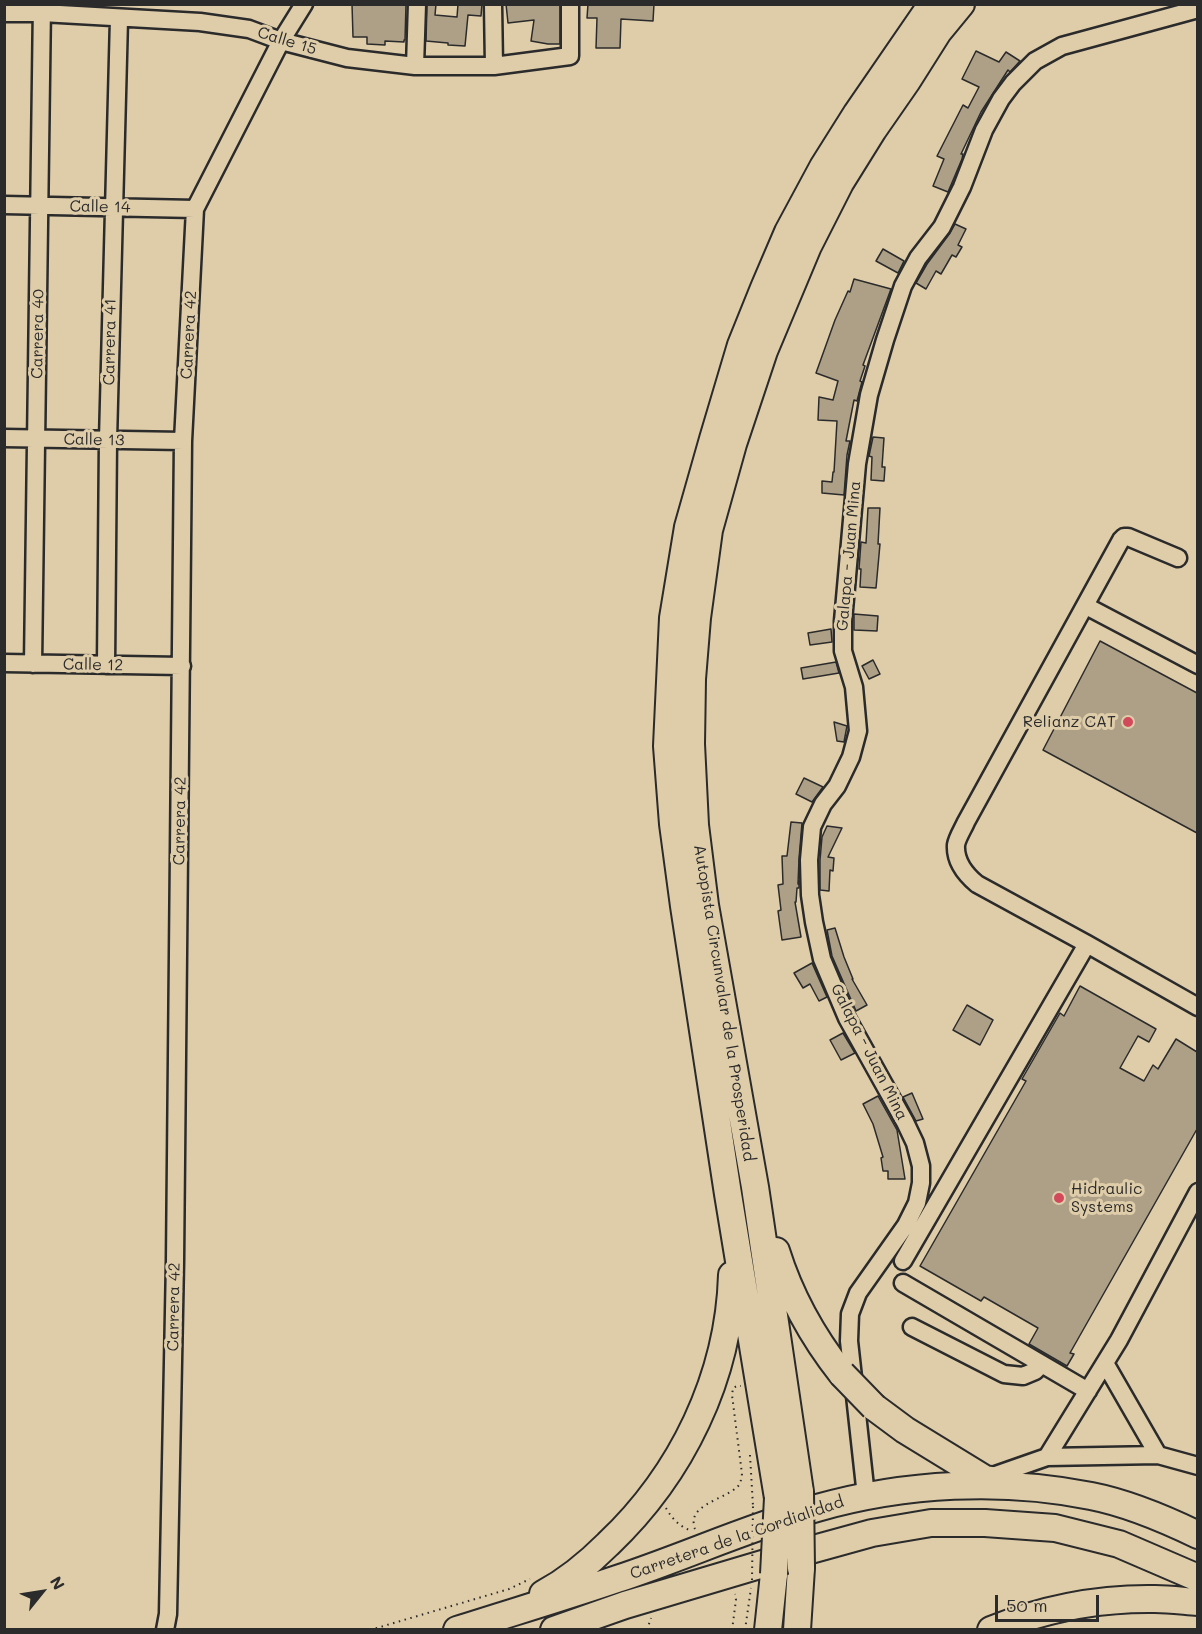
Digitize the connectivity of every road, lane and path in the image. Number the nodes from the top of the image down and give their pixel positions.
1 (304, 4) edge
2 (417, 4) edge
3 (493, 4) edge
4 (570, 4) edge
5 (932, 4) edge
6 (961, 4) edge
7 (42, 9) edge
8 (1197, 9) edge
9 (4, 13) edge
10 (119, 19) junction
11 (281, 41) junction
12 (415, 66) junction
13 (494, 66) junction
14 (4, 204) edge
15 (40, 205) junction
16 (113, 207) junction
17 (195, 209) junction
18 (4, 438) edge
19 (36, 439) junction
20 (108, 440) junction
21 (183, 441) junction
22 (1178, 558) dead end
23 (1086, 606) junction
24 (4, 663) edge
25 (33, 664) junction
26 (106, 665) junction
27 (1197, 665) edge
28 (182, 666) junction
29 (1087, 944) junction
30 (1197, 1007) edge
31 (755, 1188) junction
32 (1197, 1192) edge
33 (728, 1194) junction
34 (903, 1261) dead end
35 (903, 1283) dead end
36 (912, 1327) dead end
37 (1105, 1363) junction
38 (1042, 1364) junction
39 (744, 1388) dead end
40 (1088, 1391) junction
41 (750, 1450) dead end
42 (1158, 1455) junction
43 (1047, 1457) junction
44 (1197, 1466) edge
45 (985, 1479) junction
46 (1047, 1488) junction
47 (789, 1495) junction
48 (867, 1496) junction
49 (695, 1532) dead end
50 (1197, 1535) edge
51 (763, 1577) junction
52 (1197, 1578) edge
53 (1197, 1602) edge
54 (505, 1614) junction
55 (166, 1627) edge
56 (457, 1629) edge
57 (554, 1629) edge
58 (746, 1629) edge
59 (768, 1629) edge
60 (797, 1629) edge
61 (990, 1629) edge

1 - 11 street, Carrera 42
2 - 12 street
3 - 13 street
4 - 13 street, Calle 15
5 - 33 highway, Autopista Circunvalar de la Prosperidad
6 - 31 highway, Autopista Circunvalar de la Prosperidad
7 - 9 street, Calle 15
7 - 10 street, Calle 15
7 - 15 street, Carrera 40
8 - 48 street, Galapa - Juan Mina
10 - 11 street, Calle 15
10 - 16 street, Carrera 41
11 - 12 street, Calle 15
11 - 17 street, Carrera 42
12 - 13 street, Calle 15
14 - 15 street, Calle 14
15 - 16 street, Calle 14
15 - 19 street, Carrera 40
16 - 17 street, Calle 14
16 - 20 street, Carrera 41
17 - 21 street, Carrera 42
18 - 19 street, Calle 13
19 - 20 street, Calle 13
19 - 25 street, Carrera 40
20 - 21 street, Calle 13
20 - 26 street, Carrera 41
21 - 28 street, Carrera 42
22 - 23 street
23 - 27 street
23 - 29 street
24 - 25 street, Calle 12
25 - 26 street, Calle 12
26 - 28 street, Calle 12
28 - 55 street, Carrera 42
29 - 30 street
29 - 34 street
31 - 45 highway, bridge
31 - 47 highway, Autopista Circunvalar de la Prosperidad
32 - 37 street
33 - 47 highway, Autopista Circunvalar de la Prosperidad
33 - 54 highway
35 - 38 street
36 - 38 street
37 - 40 street
37 - 42 street
38 - 40 street
39 - 49 path
40 - 43 street
41 - 51 path, bridge
42 - 43 street
42 - 44 street
43 - 45 street
45 - 46 highway
46 - 48 highway, Carretera de la Cordialidad
46 - 50 highway, Carretera de la Cordialidad
47 - 51 highway, Autopista Circunvalar de la Prosperidad, bridge
47 - 60 highway, Autopista Circunvalar de la Prosperidad, bridge
48 - 54 highway, Carretera de la Cordialidad
51 - 58 path
51 - 59 highway, Autopista Circunvalar de la Prosperidad
52 - 57 highway, Carretera de la Cordialidad
53 - 61 highway
54 - 56 highway, Carretera de la Cordialidad

